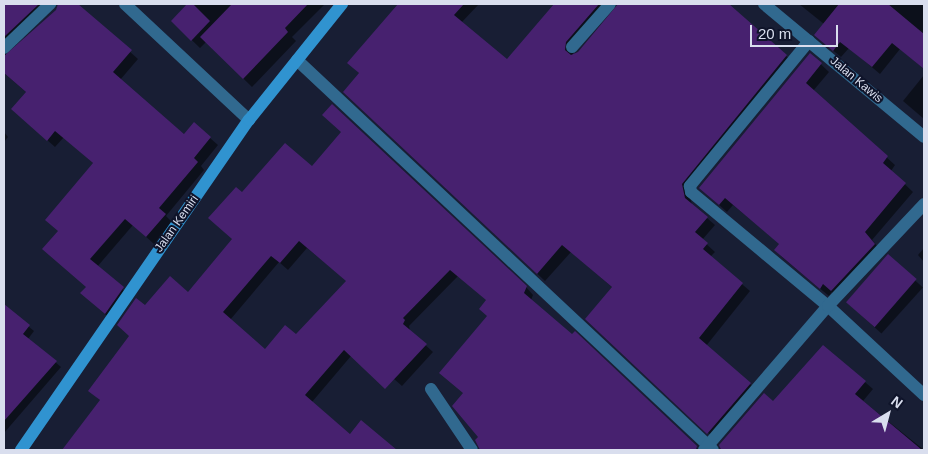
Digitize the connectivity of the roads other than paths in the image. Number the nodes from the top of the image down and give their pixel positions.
1 (50, 4) edge
2 (125, 4) edge
3 (342, 4) edge
4 (610, 4) edge
5 (764, 4) edge
6 (809, 41) junction
7 (572, 47) dead end
8 (4, 48) edge
9 (297, 60) junction
10 (249, 120) junction
11 (924, 137) edge
12 (924, 204) edge
13 (828, 306) junction
14 (431, 389) dead end
15 (924, 395) edge
16 (709, 448) edge
17 (21, 450) edge
18 (472, 450) edge

1 - 8 street
2 - 10 street
3 - 9 street, Jalan Kemiri
4 - 7 street
5 - 6 street, Jalan Kawis
6 - 11 street, Jalan Kawis
6 - 13 street
9 - 10 street, Jalan Kemiri
9 - 16 street
10 - 17 street, Jalan Kemiri
12 - 13 street
13 - 15 street
13 - 16 street
14 - 18 street

